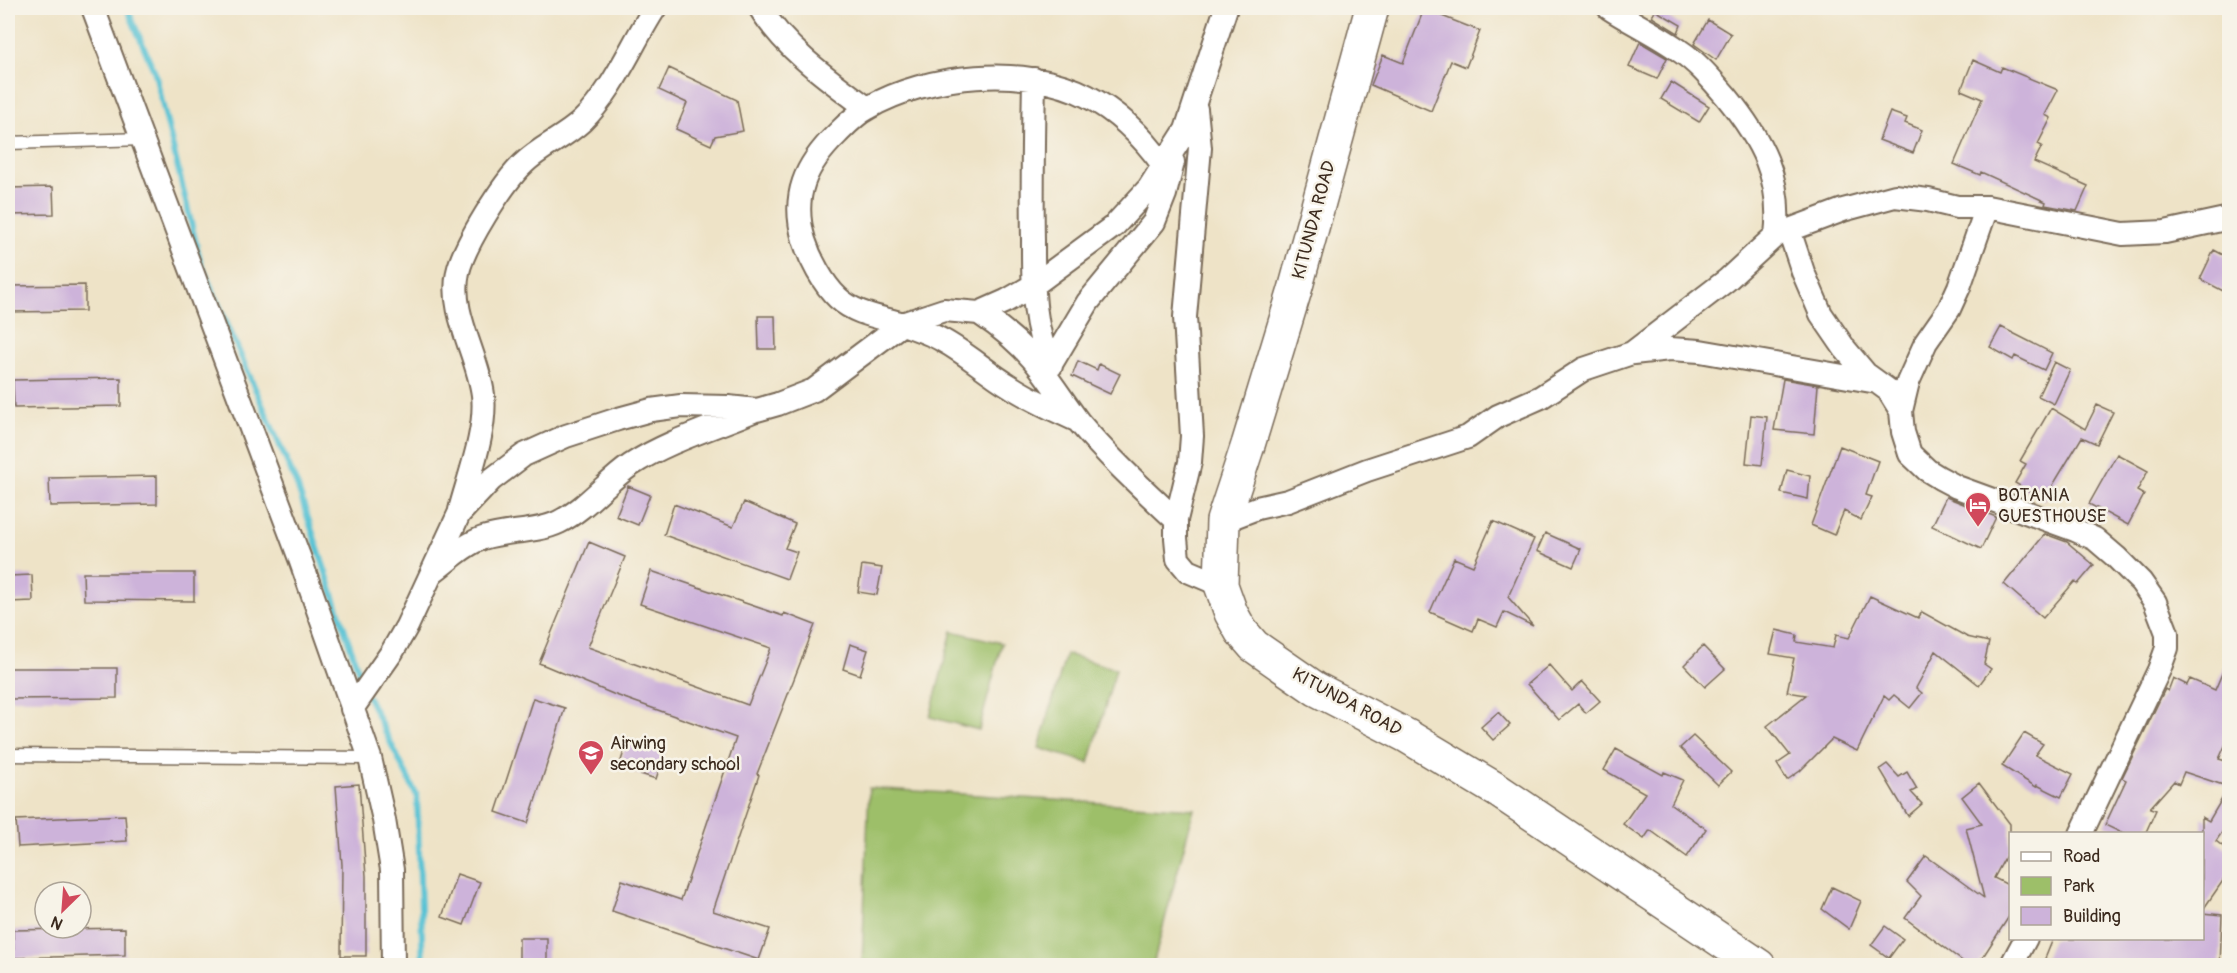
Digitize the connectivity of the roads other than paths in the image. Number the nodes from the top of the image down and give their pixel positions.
1 (93, 8) edge
2 (655, 8) edge
3 (760, 8) edge
4 (1226, 8) edge
5 (1372, 8) edge
6 (1609, 8) edge
7 (1034, 79) junction
8 (1195, 104) junction
9 (867, 108) junction
10 (144, 139) junction
11 (8, 143) edge
12 (1177, 146) junction
13 (1163, 165) junction
14 (1988, 207) junction
15 (2229, 218) edge
16 (1782, 232) junction
17 (1034, 285) junction
18 (979, 313) junction
19 (902, 324) junction
20 (1632, 353) junction
21 (1048, 370) junction
22 (1877, 382) junction
23 (757, 410) junction
24 (1901, 411) junction
25 (1078, 421) junction
26 (459, 514) junction
27 (1176, 520) junction
28 (1223, 521) junction
29 (433, 572) junction
30 (1221, 585) junction
31 (352, 709) junction
32 (8, 755) edge
33 (370, 758) junction
34 (2082, 832) edge
35 (2025, 940) edge
36 (393, 966) edge
37 (1760, 966) edge
38 (2011, 966) edge

1 - 10 street
2 - 26 street
3 - 9 street
4 - 8 street
5 - 28 street, KITUNDA ROAD
6 - 16 street
7 - 9 street
7 - 13 street
7 - 17 street
8 - 12 street
8 - 27 street
9 - 19 street
10 - 11 lane
10 - 31 street
12 - 13 street
12 - 21 street
13 - 17 street
14 - 15 street
14 - 16 street
14 - 24 street
16 - 20 street
16 - 22 street
17 - 18 street
17 - 21 street
18 - 19 street
18 - 21 street
19 - 23 street
19 - 25 street
20 - 22 street
20 - 28 street
21 - 25 street
22 - 24 street
23 - 26 street
23 - 29 street
24 - 34 street
25 - 27 street
26 - 29 street
27 - 30 street
28 - 30 street, KITUNDA ROAD
29 - 31 street
30 - 37 street, KITUNDA ROAD
31 - 33 street
32 - 33 lane
33 - 36 street
35 - 38 street

